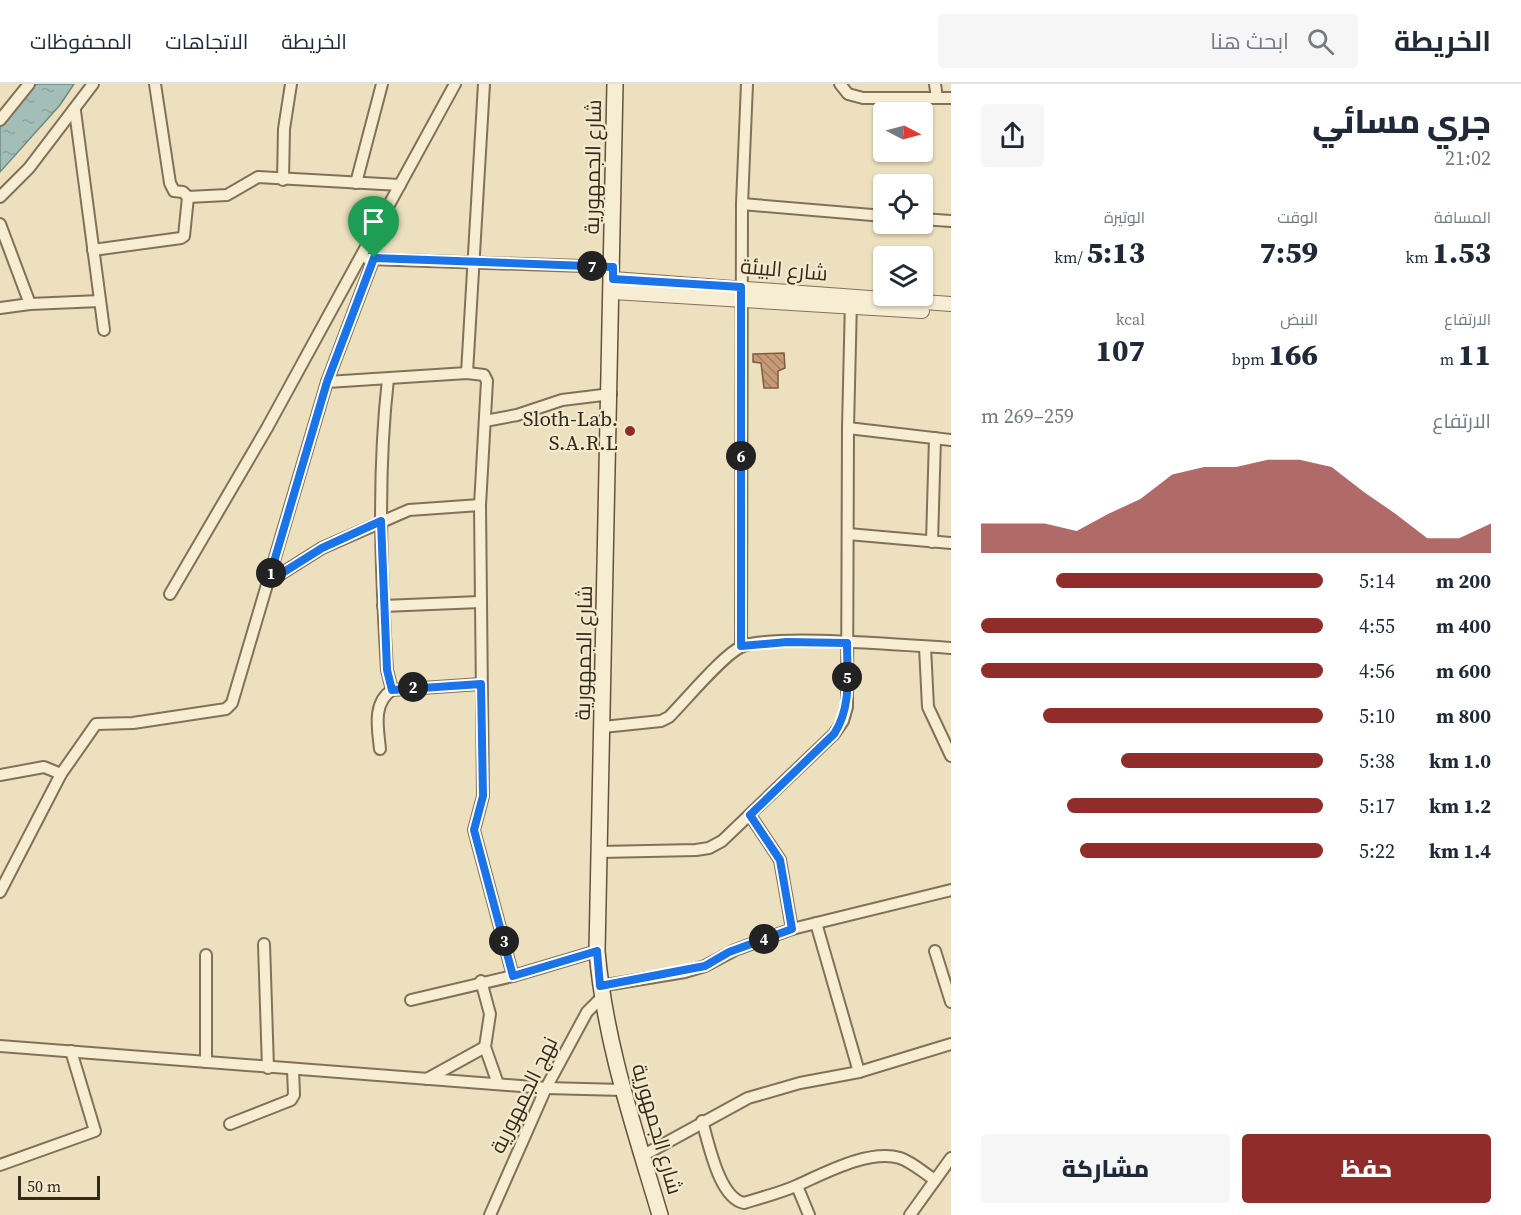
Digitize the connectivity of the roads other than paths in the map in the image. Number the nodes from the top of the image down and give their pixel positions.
1 (29, 84) edge
2 (93, 84) edge
3 (155, 84) edge
4 (291, 84) edge
5 (382, 84) edge
6 (455, 84) edge
7 (484, 84) edge
8 (615, 84) edge
9 (747, 84) edge
10 (840, 84) edge
11 (935, 84) edge
12 (937, 98) junction
13 (951, 98) edge
14 (75, 111) junction
15 (0, 120) edge
16 (283, 180) junction
17 (356, 183) junction
18 (400, 186) junction
19 (0, 197) edge
20 (188, 197) junction
21 (742, 204) junction
22 (873, 215) edge
23 (933, 220) edge
24 (951, 221) edge
25 (0, 225) edge
26 (93, 250) junction
27 (374, 258) junction
28 (358, 261) junction
29 (475, 261) junction
30 (613, 279) junction
31 (741, 293) junction
32 (100, 301) junction
33 (851, 302) junction
34 (30, 304) junction
35 (951, 304) edge
36 (0, 308) edge
37 (951, 313) edge
38 (104, 330) dead end
39 (467, 373) junction
40 (388, 379) junction
41 (327, 382) junction
42 (611, 394) junction
43 (485, 421) junction
44 (848, 428) junction
45 (935, 438) junction
46 (951, 440) edge
47 (480, 505) junction
48 (381, 521) junction
49 (848, 534) junction
50 (932, 542) junction
51 (951, 543) edge
52 (268, 582) junction
53 (170, 594) dead end
54 (480, 602) junction
55 (383, 606) junction
56 (847, 643) junction
57 (741, 646) junction
58 (926, 647) junction
59 (951, 648) edge
60 (481, 684) junction
61 (392, 690) junction
62 (603, 727) junction
63 (380, 749) dead end
64 (951, 756) edge
65 (61, 774) junction
66 (0, 775) edge
67 (750, 815) junction
68 (600, 852) junction
69 (951, 890) edge
70 (0, 892) edge
71 (816, 923) junction
72 (792, 929) junction
73 (264, 944) dead end
74 (597, 951) junction
75 (935, 951) dead end
76 (206, 955) dead end
77 (513, 976) junction
78 (482, 981) junction
79 (601, 992) junction
80 (411, 1000) dead end
81 (951, 1002) edge
82 (951, 1044) edge
83 (0, 1046) edge
84 (485, 1047) junction
85 (71, 1051) junction
86 (206, 1062) junction
87 (268, 1068) junction
88 (293, 1069) junction
89 (859, 1072) junction
90 (427, 1079) junction
91 (498, 1084) junction
92 (546, 1088) junction
93 (623, 1090) junction
94 (702, 1121) junction
95 (230, 1124) dead end
96 (642, 1156) junction
97 (951, 1158) edge
98 (0, 1165) edge
99 (935, 1180) junction
100 (797, 1186) junction
101 (490, 1215) edge
102 (660, 1215) edge
103 (809, 1215) edge
104 (910, 1215) edge

1 - 15 street
2 - 14 street
3 - 20 street
4 - 16 street
5 - 17 street
6 - 18 street
7 - 29 street
8 - 30 main road, شارع الجمهورية
9 - 21 street
10 - 12 street
11 - 12 street
12 - 13 street
14 - 19 street
14 - 26 street
16 - 17 street
16 - 20 street
17 - 18 street
18 - 28 street
20 - 26 street
21 - 22 street
21 - 31 street
23 - 24 street
25 - 34 street
26 - 32 street
27 - 28 street
27 - 29 street
27 - 41 street
28 - 53 street
29 - 30 street
29 - 39 street
30 - 31 street, شارع البيئة
30 - 42 main road, شارع الجمهورية
31 - 33 street, شارع البيئة
31 - 57 street
32 - 34 street
32 - 38 street
33 - 35 street, شارع البيئة
33 - 37 street, شارع البيئة
33 - 44 street
34 - 36 street
39 - 40 street
39 - 43 street
40 - 41 street
40 - 48 street
41 - 52 street
42 - 43 street
42 - 62 main road, شارع الجمهورية
43 - 47 street
44 - 45 street
44 - 49 street
45 - 46 street
45 - 50 street
47 - 48 street
47 - 54 street
48 - 52 street
48 - 55 street
49 - 50 street
49 - 56 street
50 - 51 street
52 - 65 street
54 - 55 street
54 - 60 street
55 - 61 street
56 - 57 street
56 - 58 street
56 - 67 street
57 - 62 street
58 - 59 street
58 - 64 street
60 - 61 street
60 - 77 street
61 - 63 street
62 - 68 main road, شارع الجمهورية
65 - 66 street
65 - 70 street
67 - 68 street
67 - 72 street
68 - 74 main road, شارع الجمهورية
69 - 71 street
71 - 72 street
71 - 89 street
72 - 79 street
73 - 87 street
74 - 77 street
74 - 79 main road, شارع الجمهورية
75 - 81 street
76 - 86 street
77 - 78 street
78 - 80 street
78 - 84 street
79 - 92 street, نهج الجمهورية
79 - 93 main road, شارع الجمهورية
82 - 89 street
83 - 85 street
84 - 90 street
84 - 91 street
85 - 86 street
85 - 98 street
86 - 87 street
87 - 88 street
88 - 90 street
88 - 95 street
89 - 94 street
90 - 91 street
91 - 92 street
92 - 93 street
92 - 101 street, نهج الجمهورية
93 - 96 main road, شارع الجمهورية
94 - 96 street
94 - 100 street
96 - 102 main road, شارع الجمهورية
97 - 99 street
99 - 100 street
99 - 104 street
100 - 103 street

